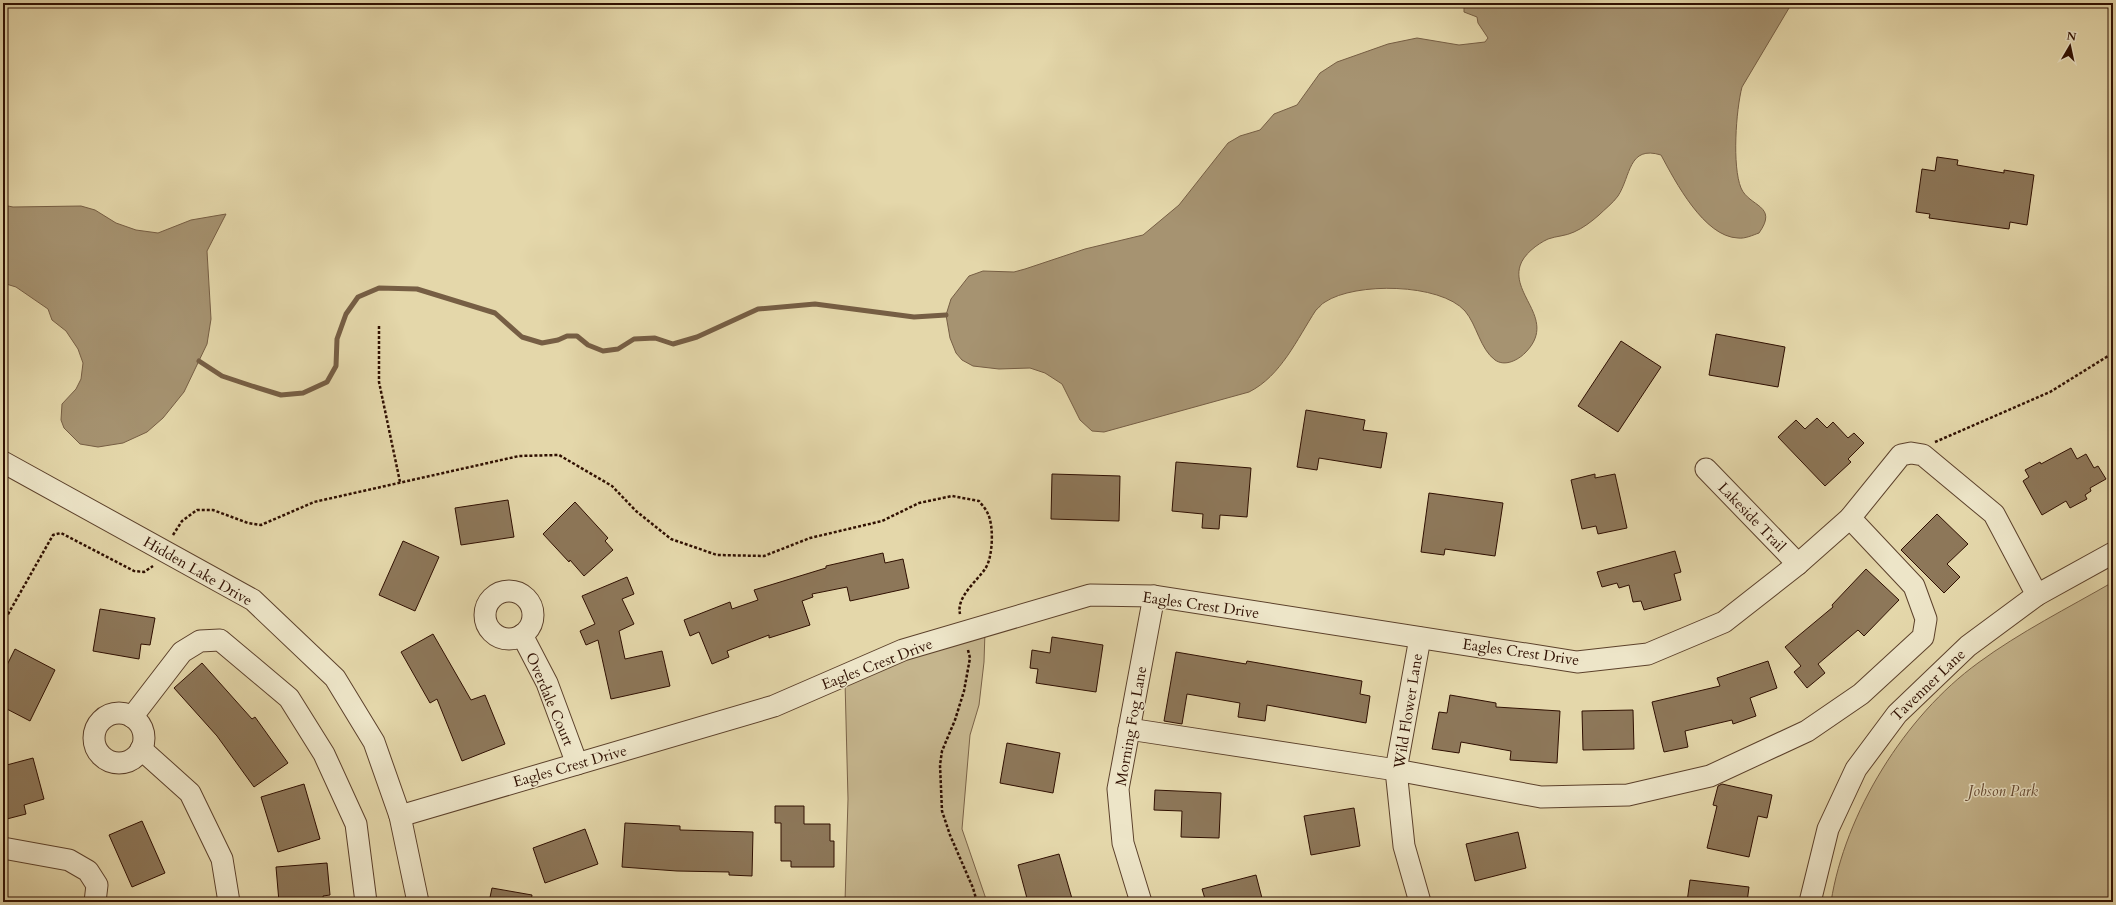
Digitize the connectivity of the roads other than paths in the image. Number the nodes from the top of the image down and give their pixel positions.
1 (3, 462) edge
2 (1706, 469) dead end
3 (1850, 518) junction
4 (2113, 553) edge
5 (1798, 564) junction
6 (2037, 595) junction
7 (1154, 596) junction
8 (522, 635) dead end
9 (1420, 638) junction
10 (132, 717) junction
11 (1129, 729) junction
12 (141, 749) junction
13 (577, 764) junction
14 (1396, 770) junction
15 (400, 816) junction
16 (3, 848) edge
17 (95, 902) edge
18 (229, 902) edge
19 (366, 902) edge
20 (418, 902) edge
21 (1141, 902) edge
22 (1420, 902) edge
23 (1810, 902) edge

1 - 15 street, Hidden Lake Drive
2 - 5 street, Lakeside Trail
3 - 5 street, Eagles Crest Drive
3 - 6 street, Eagles Crest Drive
3 - 14 street
4 - 6 street, Tavenner Lane
5 - 9 street, Eagles Crest Drive
6 - 23 street, Tavenner Lane
7 - 9 street, Eagles Crest Drive
7 - 11 street, Morning Fog Lane
7 - 13 street, Eagles Crest Drive
8 - 13 street, Overdale Court
9 - 14 street, Wild Flower Lane
10 - 12 street
10 - 12 street
10 - 19 street
11 - 14 street
11 - 21 street, Morning Fog Lane
12 - 18 street
13 - 15 street, Eagles Crest Drive
14 - 22 street, Wild Flower Lane
15 - 20 street, Hidden Lake Drive
16 - 17 street

